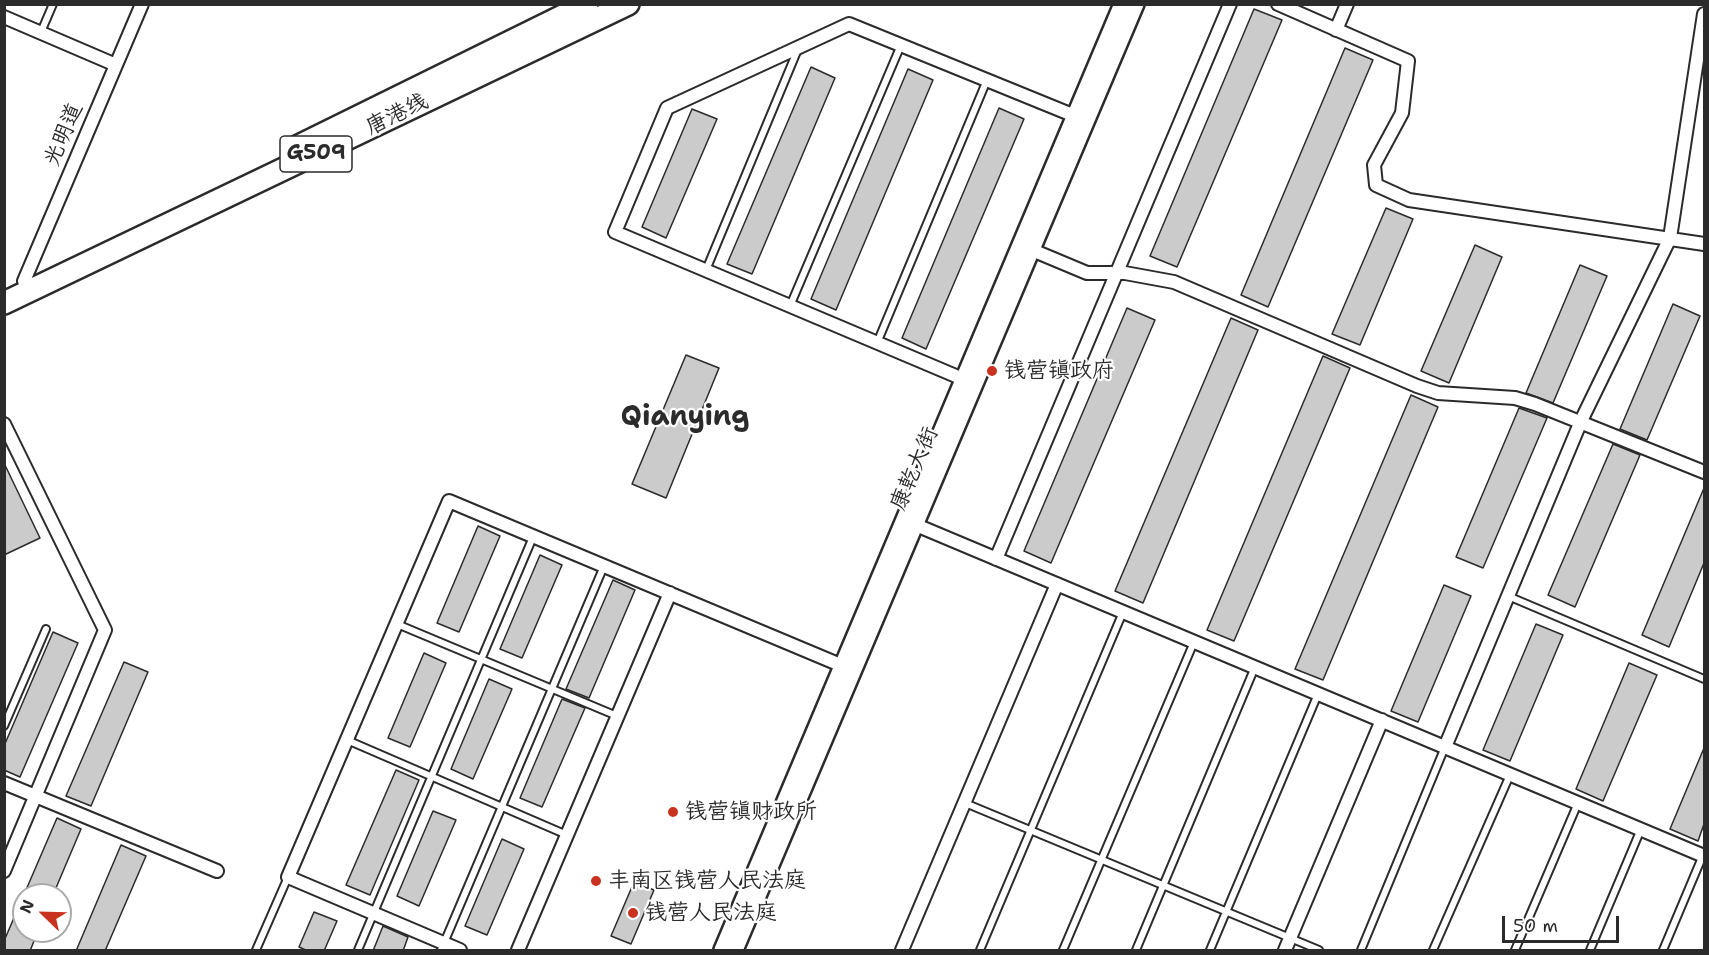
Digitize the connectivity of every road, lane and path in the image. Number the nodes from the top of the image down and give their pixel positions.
1 (53, 4) edge
2 (142, 4) edge
3 (587, 4) edge
4 (628, 4) edge
5 (1122, 4) edge
6 (1136, 4) edge
7 (1230, 4) edge
8 (1278, 4) edge
9 (1347, 4) edge
10 (1704, 14) edge
11 (4, 17) edge
12 (1336, 30) junction
13 (41, 32) junction
14 (901, 45) junction
15 (799, 47) junction
16 (116, 64) junction
17 (987, 80) junction
18 (1075, 116) junction
19 (1670, 238) junction
20 (1704, 244) edge
21 (1032, 250) junction
22 (706, 270) junction
23 (1115, 274) junction
24 (24, 281) junction
25 (4, 290) edge
26 (4, 303) edge
27 (790, 306) junction
28 (877, 343) junction
29 (963, 379) junction
30 (1581, 421) junction
31 (4, 424) edge
32 (1704, 472) edge
33 (916, 525) junction
34 (533, 537) junction
35 (996, 559) junction
36 (604, 566) junction
37 (1058, 584) junction
38 (670, 593) junction
39 (1508, 596) junction
40 (1123, 612) junction
41 (396, 624) junction
42 (46, 629) dead end
43 (1194, 641) junction
44 (481, 660) junction
45 (1255, 667) junction
46 (848, 668) junction
47 (1704, 679) edge
48 (552, 689) junction
49 (1318, 694) junction
50 (617, 717) junction
51 (1382, 720) junction
52 (4, 726) edge
53 (346, 740) junction
54 (1445, 747) junction
55 (1510, 774) junction
56 (431, 777) junction
57 (4, 783) edge
58 (36, 796) junction
59 (965, 802) junction
60 (1578, 803) junction
61 (502, 807) junction
62 (1641, 829) junction
63 (1030, 830) junction
64 (567, 836) junction
65 (1704, 855) edge
66 (1101, 860) junction
67 (4, 871) edge
68 (217, 871) dead end
69 (288, 877) junction
70 (1163, 886) junction
71 (1226, 912) junction
72 (373, 914) junction
73 (1290, 938) junction
74 (443, 947) edge
75 (256, 951) edge
76 (358, 951) edge
77 (460, 951) edge
78 (518, 951) edge
79 (722, 951) edge
80 (735, 951) edge
81 (902, 951) edge
82 (980, 951) edge
83 (1063, 951) edge
84 (1136, 951) edge
85 (1210, 951) edge
86 (1285, 951) edge
87 (1319, 951) edge
88 (1361, 951) edge
89 (1434, 951) edge
90 (1515, 951) edge
91 (1590, 951) edge
92 (1663, 951) edge

1 - 13 lane
2 - 16 street, 光明道
3 - 24 highway, 唐港线 / G509
4 - 26 highway, 唐港线 / G509
5 - 18 street, 康乾大街
6 - 21 street, 康乾大街
7 - 23 street
8 - 12 street
9 - 12 street
10 - 19 street
11 - 13 street
12 - 19 street
13 - 16 street
14 - 15 street
14 - 17 street
14 - 27 lane
15 - 22 lane
15 - 22 street
16 - 24 street, 光明道
17 - 18 street
17 - 28 lane
18 - 29 street, 康乾大街
19 - 20 street
19 - 30 street
21 - 23 street
21 - 33 street, 康乾大街
22 - 27 street
23 - 30 street
23 - 35 street
24 - 25 highway, 唐港线 / G509
27 - 28 street
28 - 29 street
29 - 46 street, 康乾大街
30 - 32 street
30 - 39 street
31 - 58 street
33 - 35 street
33 - 46 street, 康乾大街
34 - 36 street
34 - 41 street
34 - 44 lane
35 - 37 street
36 - 38 street
36 - 48 lane
37 - 40 street
37 - 59 street
38 - 46 street
38 - 50 street
39 - 47 lane
39 - 54 street
40 - 43 street
40 - 63 lane
41 - 44 lane
41 - 53 street
42 - 52 lane
43 - 45 street
43 - 66 lane
44 - 48 lane
44 - 56 lane
45 - 49 street
45 - 70 lane
46 - 79 street, 康乾大街
46 - 80 street, 康乾大街
48 - 50 lane
48 - 61 lane
49 - 51 street
49 - 71 lane
50 - 64 street
51 - 54 street
51 - 73 street
53 - 56 lane
53 - 69 street
54 - 55 street
54 - 88 lane
55 - 60 street
55 - 89 lane
56 - 61 lane
56 - 72 lane
57 - 58 street
58 - 67 street
58 - 68 street
59 - 63 lane
59 - 81 street
60 - 62 street
60 - 90 lane
61 - 64 lane
61 - 74 lane
62 - 65 street
62 - 91 lane
63 - 66 lane
63 - 82 lane
64 - 78 street
65 - 92 lane
66 - 70 lane
66 - 83 lane
69 - 72 street
69 - 75 lane
70 - 71 lane
70 - 84 lane
71 - 73 lane
71 - 85 lane
72 - 74 street
72 - 76 lane
73 - 86 street
73 - 87 lane
74 - 77 street

